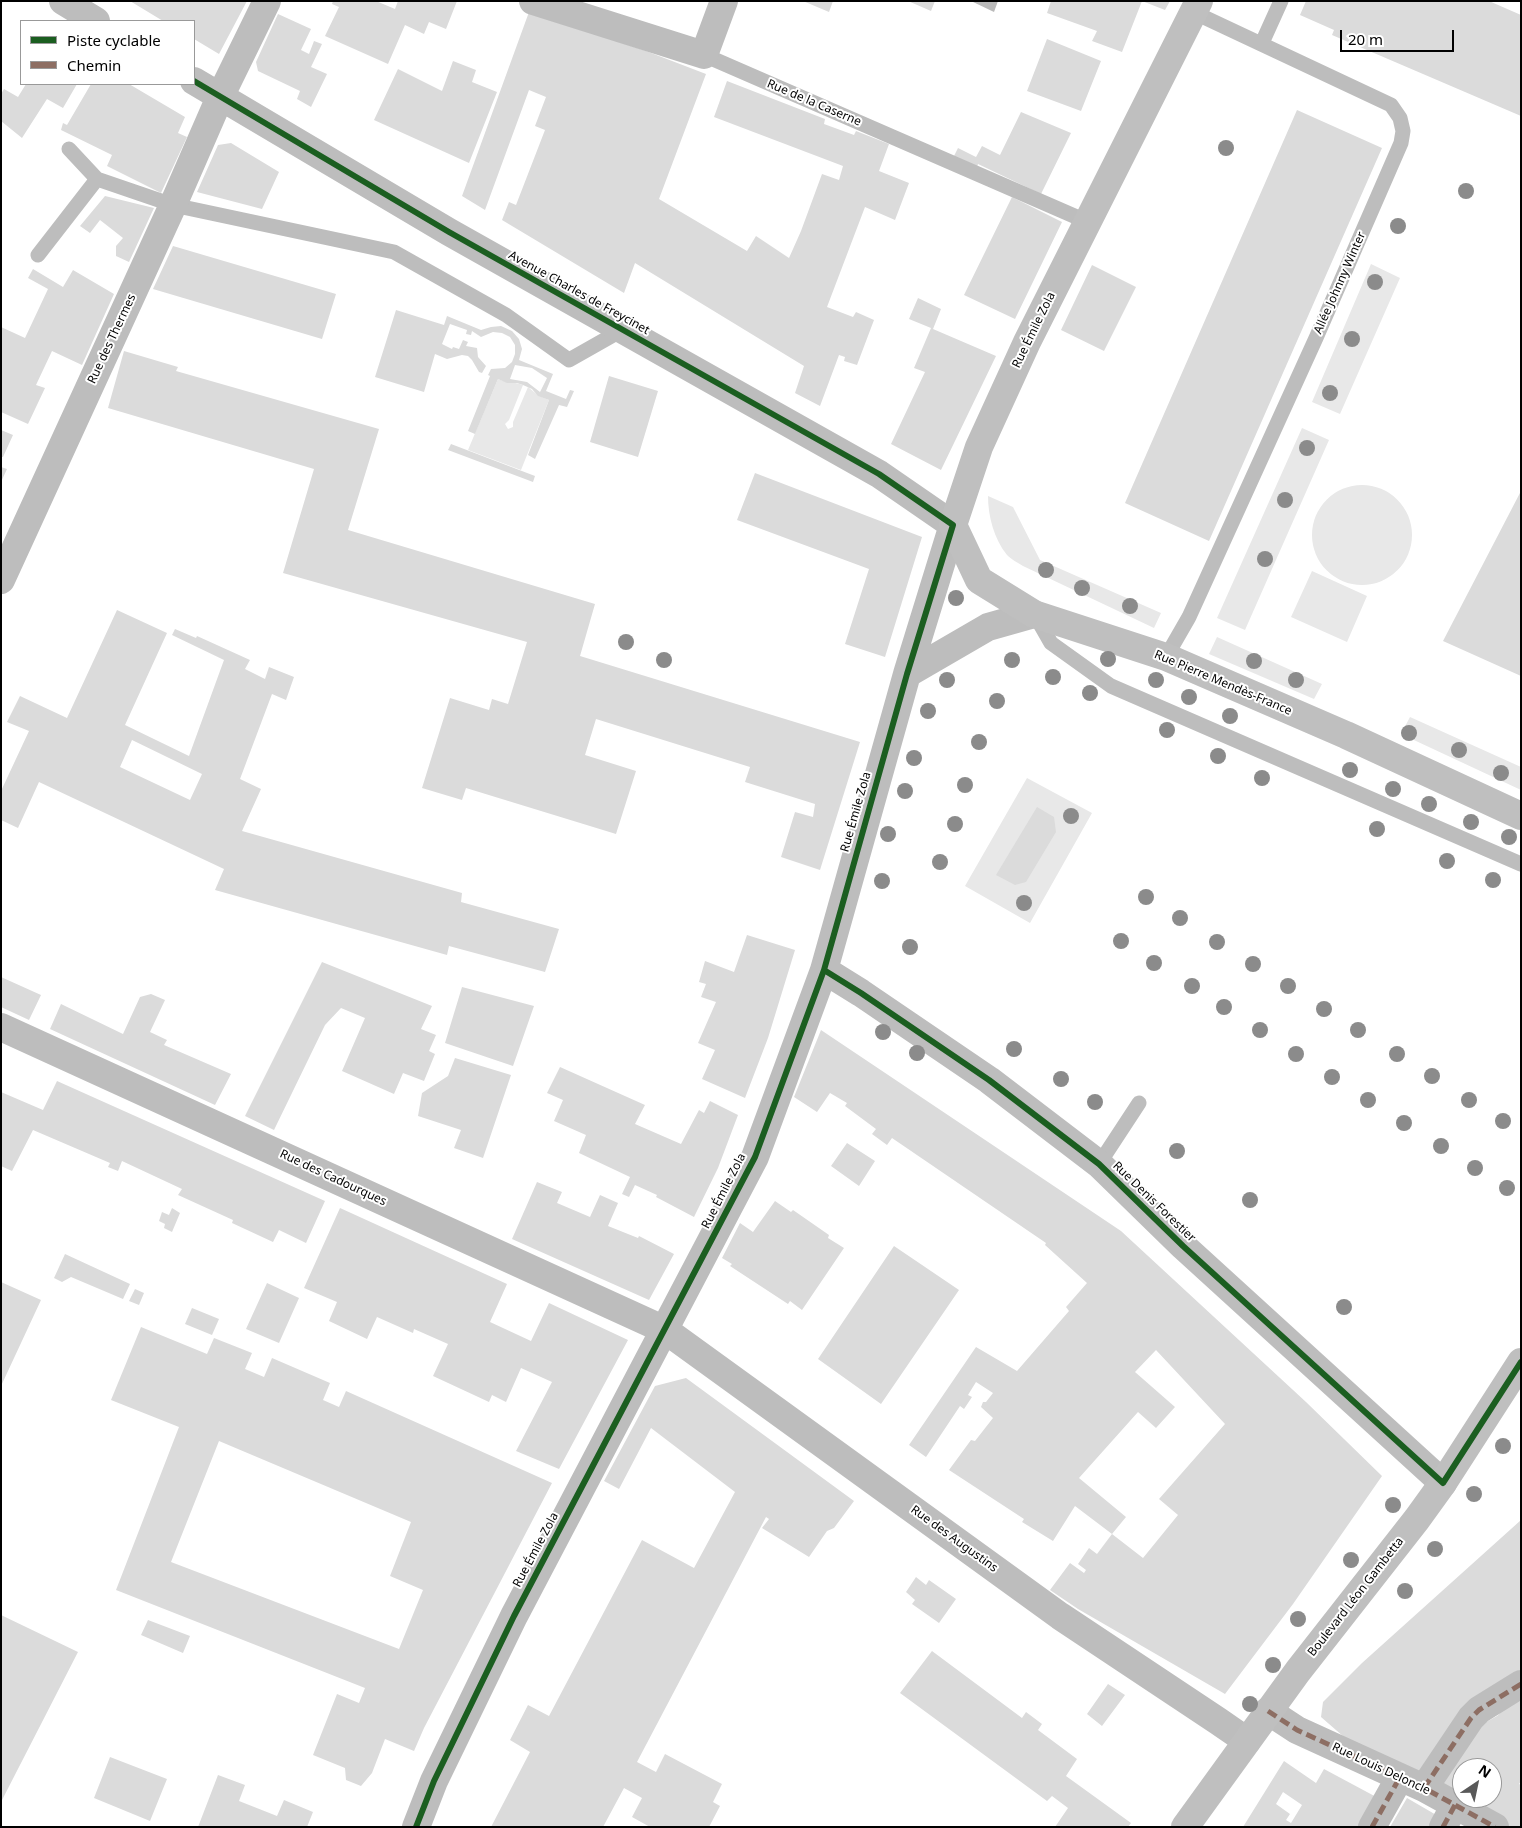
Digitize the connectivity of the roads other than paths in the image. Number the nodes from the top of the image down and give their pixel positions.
1 (63, 1) edge
2 (267, 1) edge
3 (533, 1) edge
4 (724, 1) edge
5 (1281, 1) edge
6 (1196, 7) edge
7 (94, 20) edge
8 (1262, 43) junction
9 (704, 55) junction
10 (195, 82) edge
11 (220, 97) junction
12 (69, 148) dead end
13 (97, 178) junction
14 (174, 205) junction
15 (1088, 222) junction
16 (38, 255) dead end
17 (622, 330) junction
18 (953, 525) junction
19 (1, 580) edge
20 (1034, 614) junction
21 (1166, 658) junction
22 (907, 674) junction
23 (1521, 816) edge
24 (1521, 864) edge
25 (824, 970) junction
26 (1, 1027) edge
27 (1139, 1103) dead end
28 (1099, 1164) junction
29 (665, 1330) junction
30 (1521, 1362) edge
31 (1443, 1483) junction
32 (1521, 1684) edge
33 (1268, 1711) junction
34 (1247, 1741) junction
35 (1400, 1777) junction
36 (1424, 1788) junction
37 (1449, 1816) edge
38 (416, 1827) edge
39 (1185, 1827) edge
40 (1372, 1827) edge
41 (1495, 1827) edge

1 - 7 street
2 - 11 street, Rue des Thermes
3 - 9 street, Rue de la Caserne
4 - 9 street
5 - 8 lane
6 - 8 lane, Allée Johnny Winter
6 - 15 main road, Rue Émile Zola
8 - 21 lane, Allée Johnny Winter
9 - 15 lane, Rue de la Caserne
10 - 11 street, Avenue Charles de Freycinet
11 - 14 street, Rue des Thermes
11 - 17 street, Avenue Charles de Freycinet
12 - 13 lane
13 - 14 lane
13 - 16 lane
14 - 17 lane
14 - 19 street, Rue des Thermes
15 - 18 main road, Rue Émile Zola
17 - 18 street, Avenue Charles de Freycinet
18 - 20 main road, Rue Pierre Mendès-France
18 - 22 street, Rue Émile Zola
20 - 21 main road, Rue Pierre Mendès-France
20 - 22 street
20 - 24 lane
21 - 23 main road, Rue Pierre Mendès-France
22 - 25 street, Rue Émile Zola
25 - 28 street, Rue Denis Forestier
25 - 29 street, Rue Émile Zola
26 - 29 street, Rue des Cadourques
27 - 28 lane
28 - 31 street, Rue Denis Forestier
29 - 34 street, Rue des Augustins
29 - 38 street, Rue Émile Zola
30 - 31 main road, Boulevard Léon Gambetta
31 - 33 main road, Boulevard Léon Gambetta
32 - 36 street
33 - 34 main road, Boulevard Léon Gambetta
33 - 35 street, Rue Louis Deloncle
34 - 39 main road, Boulevard Léon Gambetta
35 - 36 street, Rue Louis Deloncle
35 - 40 street
36 - 37 street, Rue Louis Deloncle
37 - 41 street, Rue Louis Deloncle

